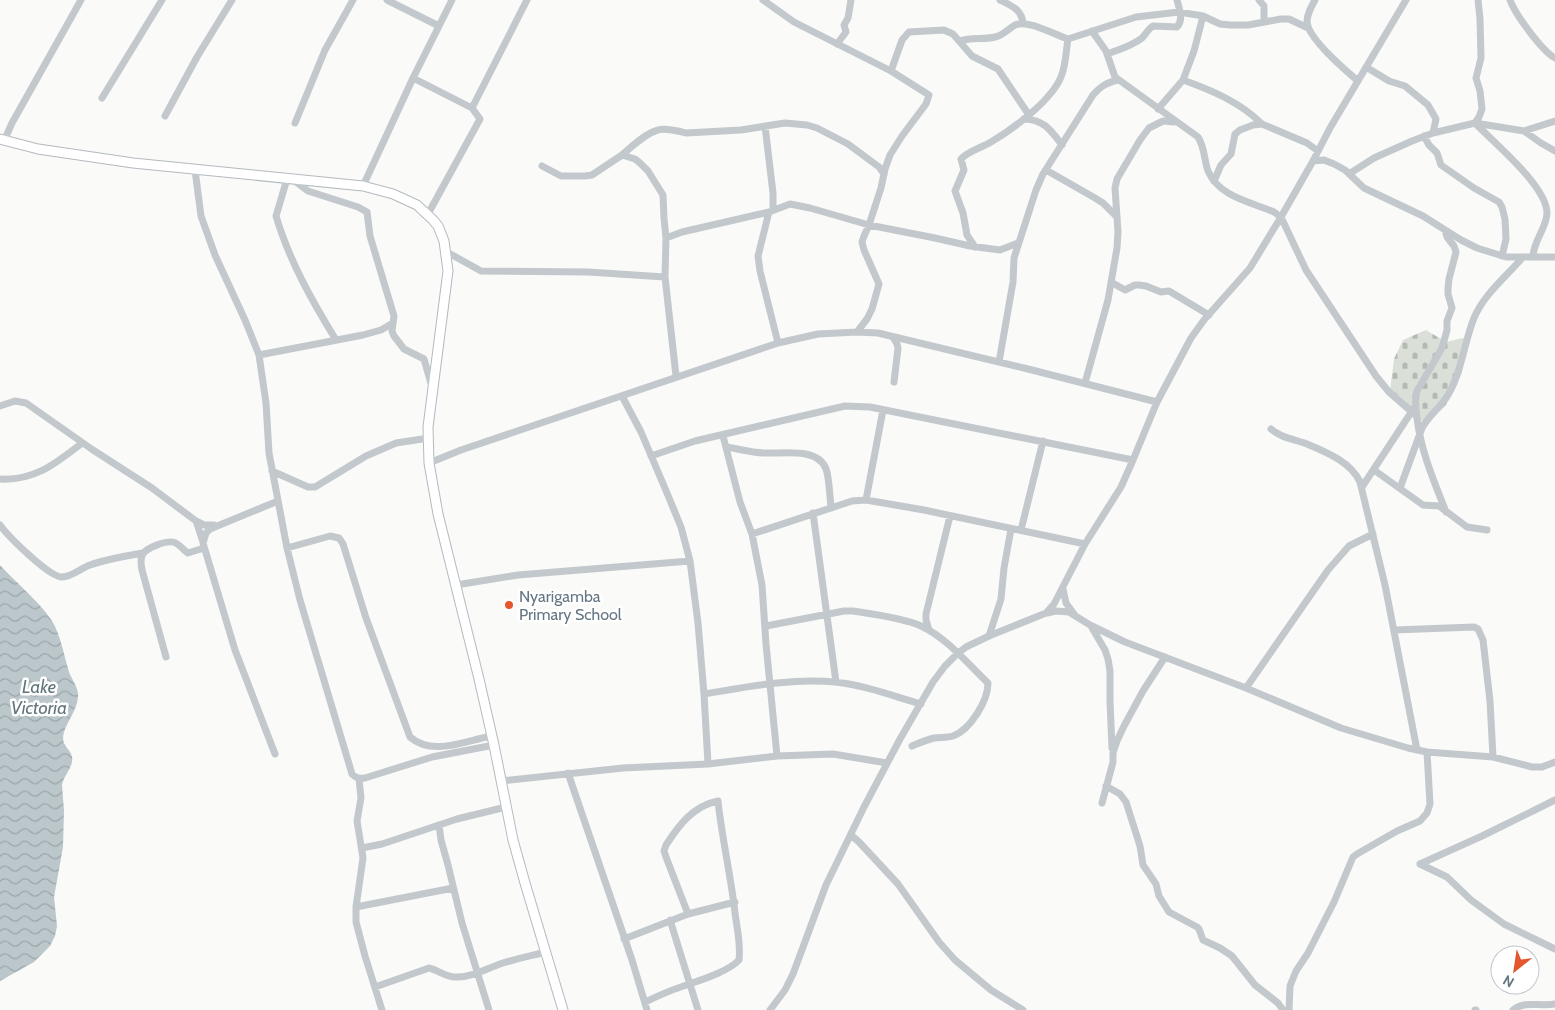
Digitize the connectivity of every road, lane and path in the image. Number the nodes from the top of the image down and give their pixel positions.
1 (81, 0) edge
2 (162, 0) edge
3 (232, 0) edge
4 (353, 0) edge
5 (388, 0) edge
6 (452, 0) edge
7 (527, 0) edge
8 (763, 0) edge
9 (851, 0) edge
10 (1000, 0) edge
11 (1177, 0) edge
12 (1259, 0) edge
13 (1315, 0) edge
14 (1406, 0) edge
15 (1478, 0) edge
16 (1510, 0) edge
17 (1179, 12) junction
18 (1203, 16) junction
19 (1264, 22) junction
20 (1023, 23) junction
21 (439, 26) junction
22 (1308, 28) junction
23 (1092, 30) junction
24 (1068, 39) junction
25 (960, 41) junction
26 (837, 44) junction
27 (1107, 54) junction
28 (1555, 58) edge
29 (1366, 67) junction
30 (891, 71) junction
31 (413, 78) junction
32 (1118, 80) junction
33 (1182, 80) junction
34 (1358, 81) junction
35 (102, 98) dead end
36 (472, 108) junction
37 (1158, 109) junction
38 (165, 116) dead end
39 (1026, 117) junction
40 (1555, 121) edge
41 (295, 122) dead end
42 (1475, 123) junction
43 (1262, 124) junction
44 (1181, 125) junction
45 (765, 126) junction
46 (1524, 131) junction
47 (1433, 133) junction
48 (1424, 136) junction
49 (2, 140) edge
50 (1062, 145) junction
51 (1555, 150) edge
52 (1318, 151) junction
53 (622, 155) junction
54 (1314, 161) junction
55 (542, 166) dead end
56 (195, 170) junction
57 (1046, 170) junction
58 (884, 174) junction
59 (1349, 174) junction
60 (290, 179) junction
61 (1214, 181) junction
62 (363, 186) junction
63 (771, 211) junction
64 (428, 214) junction
65 (1117, 217) junction
66 (1281, 218) junction
67 (869, 225) junction
68 (1445, 230) junction
69 (666, 238) junction
70 (1018, 243) junction
71 (975, 247) junction
72 (446, 251) junction
73 (1502, 256) junction
74 (1532, 256) junction
75 (1522, 257) junction
76 (1555, 257) edge
77 (665, 277) junction
78 (1111, 282) junction
79 (1209, 315) junction
80 (393, 323) junction
81 (857, 332) junction
82 (893, 336) junction
83 (336, 340) junction
84 (778, 343) junction
85 (259, 355) junction
86 (999, 362) junction
87 (676, 376) junction
88 (894, 382) dead end
89 (1085, 384) junction
90 (432, 389) junction
91 (622, 396) junction
92 (1157, 402) junction
93 (0, 406) edge
94 (1414, 408) junction
95 (883, 410) junction
96 (1271, 430) dead end
97 (1419, 434) junction
98 (723, 436) junction
99 (429, 438) junction
100 (1043, 441) junction
101 (82, 442) junction
102 (727, 448) junction
103 (651, 456) junction
104 (1133, 460) junction
105 (429, 463) junction
106 (1374, 470) junction
107 (272, 472) junction
108 (0, 479) edge
109 (1362, 487) junction
110 (1400, 488) junction
111 (866, 500) junction
112 (278, 501) junction
113 (831, 508) junction
114 (1446, 512) junction
115 (813, 513) junction
116 (950, 516) junction
117 (196, 521) junction
118 (0, 525) edge
119 (220, 525) junction
120 (1011, 529) junction
121 (1021, 530) junction
122 (1487, 530) dead end
123 (752, 534) junction
124 (1373, 534) junction
125 (1085, 544) junction
126 (203, 546) junction
127 (287, 548) junction
128 (143, 553) junction
129 (690, 561) junction
130 (456, 585) junction
131 (1063, 589) junction
132 (1046, 613) junction
133 (1074, 614) junction
134 (826, 615) junction
135 (926, 617) junction
136 (914, 623) junction
137 (1090, 625) junction
138 (766, 626) junction
139 (929, 630) junction
140 (1394, 630) junction
141 (989, 636) junction
142 (957, 654) junction
143 (166, 657) dead end
144 (1165, 657) junction
145 (836, 682) junction
146 (770, 684) junction
147 (1246, 688) junction
148 (704, 694) junction
149 (921, 704) junction
150 (493, 740) junction
151 (912, 746) dead end
152 (1417, 750) junction
153 (1427, 752) junction
154 (1113, 753) junction
155 (275, 754) dead end
156 (777, 756) junction
157 (1493, 757) junction
158 (1555, 762) edge
159 (708, 764) junction
160 (887, 764) junction
161 (568, 773) junction
162 (360, 779) junction
163 (501, 781) junction
164 (1106, 786) junction
165 (1555, 800) edge
166 (1102, 803) dead end
167 (506, 807) junction
168 (439, 825) junction
169 (851, 835) junction
170 (362, 848) junction
171 (453, 888) junction
172 (735, 902) junction
173 (356, 907) junction
174 (688, 914) junction
175 (670, 920) junction
176 (624, 939) junction
177 (1554, 946) edge
178 (546, 952) junction
179 (477, 973) junction
180 (690, 984) junction
181 (375, 987) junction
182 (645, 1002) junction
183 (777, 1003) junction
184 (1555, 1004) edge
185 (382, 1010) edge
186 (489, 1010) edge
187 (563, 1010) edge
188 (647, 1010) edge
189 (698, 1010) edge
190 (770, 1010) edge
191 (783, 1010) edge
192 (1023, 1010) edge
193 (1283, 1010) edge
194 (1289, 1010) edge
195 (1514, 1010) edge

1 - 49 street
2 - 35 street
3 - 38 street
4 - 41 street
5 - 21 street
6 - 21 street
7 - 36 street
8 - 26 street
9 - 26 street
10 - 20 street
11 - 17 street
12 - 19 street
13 - 22 street
14 - 29 street
15 - 42 street
16 - 28 street
17 - 18 street
17 - 23 street
17 - 27 street
18 - 19 street
18 - 33 street
19 - 22 street
20 - 24 street
20 - 25 street
21 - 31 street
22 - 34 street
23 - 24 street
23 - 27 street
24 - 39 street
25 - 30 street
25 - 39 street
26 - 30 street
27 - 32 street
29 - 34 street
29 - 47 street
30 - 58 street
31 - 36 street
31 - 62 street
32 - 37 street
32 - 50 street
33 - 37 street
33 - 43 street
34 - 52 street
36 - 64 street
37 - 44 street
39 - 50 street
39 - 71 street
40 - 46 street
42 - 46 street
42 - 47 street
42 - 74 street
43 - 52 street
43 - 61 street
44 - 61 street
44 - 65 street
45 - 53 street
45 - 58 street
45 - 63 street
46 - 51 street
47 - 48 street
48 - 59 street
48 - 73 street
49 - 56 street
50 - 57 street
52 - 54 street
53 - 55 street
53 - 69 street
54 - 59 street
54 - 66 street
56 - 60 street
56 - 85 street
57 - 65 street
57 - 70 street
58 - 67 street
59 - 68 street
60 - 62 street
60 - 80 street
60 - 83 street
61 - 66 street
62 - 64 street
63 - 67 street
63 - 69 street
63 - 84 street
64 - 72 street
65 - 78 street
66 - 79 street
66 - 94 street
67 - 71 street
67 - 81 street
68 - 73 street
68 - 94 street
69 - 77 street
70 - 71 street
70 - 86 street
72 - 77 street
72 - 90 street
73 - 75 street
74 - 75 street
74 - 76 street
75 - 97 street
77 - 87 street
78 - 79 street
78 - 89 street
79 - 92 street
80 - 83 street
80 - 90 street
81 - 82 street
81 - 84 street
82 - 86 street
82 - 88 street
83 - 85 street
84 - 87 street
85 - 107 street
86 - 89 street
87 - 91 street
89 - 92 street
90 - 99 street
91 - 103 street
91 - 105 street
92 - 104 street
93 - 101 street
94 - 97 street
94 - 106 street
95 - 98 street
95 - 100 street
95 - 111 street
96 - 109 street
97 - 110 street
97 - 114 street
98 - 102 street
98 - 103 street
99 - 105 street
99 - 107 street
100 - 104 street
100 - 121 street
101 - 108 street
101 - 117 street
102 - 113 street
102 - 123 street
103 - 129 street
104 - 125 street
105 - 130 street
106 - 109 street
106 - 110 street
107 - 112 street
109 - 124 street
110 - 114 street
111 - 113 street
111 - 116 street
112 - 119 street
112 - 127 street
113 - 115 street
114 - 122 street
115 - 123 street
115 - 134 street
116 - 120 street
116 - 135 street
117 - 119 street
117 - 126 street
118 - 128 street
119 - 126 street
120 - 121 street
120 - 141 street
121 - 125 street
123 - 138 street
124 - 140 street
124 - 147 street
125 - 131 street
126 - 128 street
126 - 155 street
127 - 150 street
127 - 162 street
128 - 143 street
129 - 130 street
129 - 148 street
130 - 150 street
131 - 132 street
131 - 133 street
132 - 133 street
132 - 141 street
133 - 137 street
134 - 136 street
134 - 138 street
134 - 145 street
135 - 136 street
135 - 139 street
136 - 139 street
137 - 144 street
137 - 154 street
138 - 146 street
139 - 142 street
140 - 152 street
140 - 157 street
141 - 142 street
142 - 149 street
142 - 151 street
144 - 147 street
144 - 154 street
145 - 146 street
145 - 149 street
146 - 148 street
146 - 156 street
147 - 152 street
148 - 159 street
149 - 160 street
150 - 162 street
150 - 163 street
152 - 153 street
153 - 157 street
153 - 194 street
154 - 164 street
156 - 159 street
156 - 160 street
157 - 158 street
159 - 161 street
160 - 169 street
161 - 163 street
161 - 176 street
162 - 170 street
163 - 167 street
164 - 166 street
164 - 193 street
165 - 177 street
167 - 168 street
167 - 178 street
168 - 170 street
168 - 171 street
169 - 183 street
169 - 192 street
170 - 173 street
171 - 173 street
171 - 179 street
172 - 174 street
172 - 174 street
172 - 180 street
173 - 181 street
174 - 175 street
175 - 176 street
175 - 180 street
176 - 182 street
178 - 179 street
178 - 187 street
179 - 181 street
179 - 186 street
180 - 182 street
180 - 189 street
181 - 185 street
182 - 188 street
183 - 190 street
183 - 191 street
184 - 195 street

